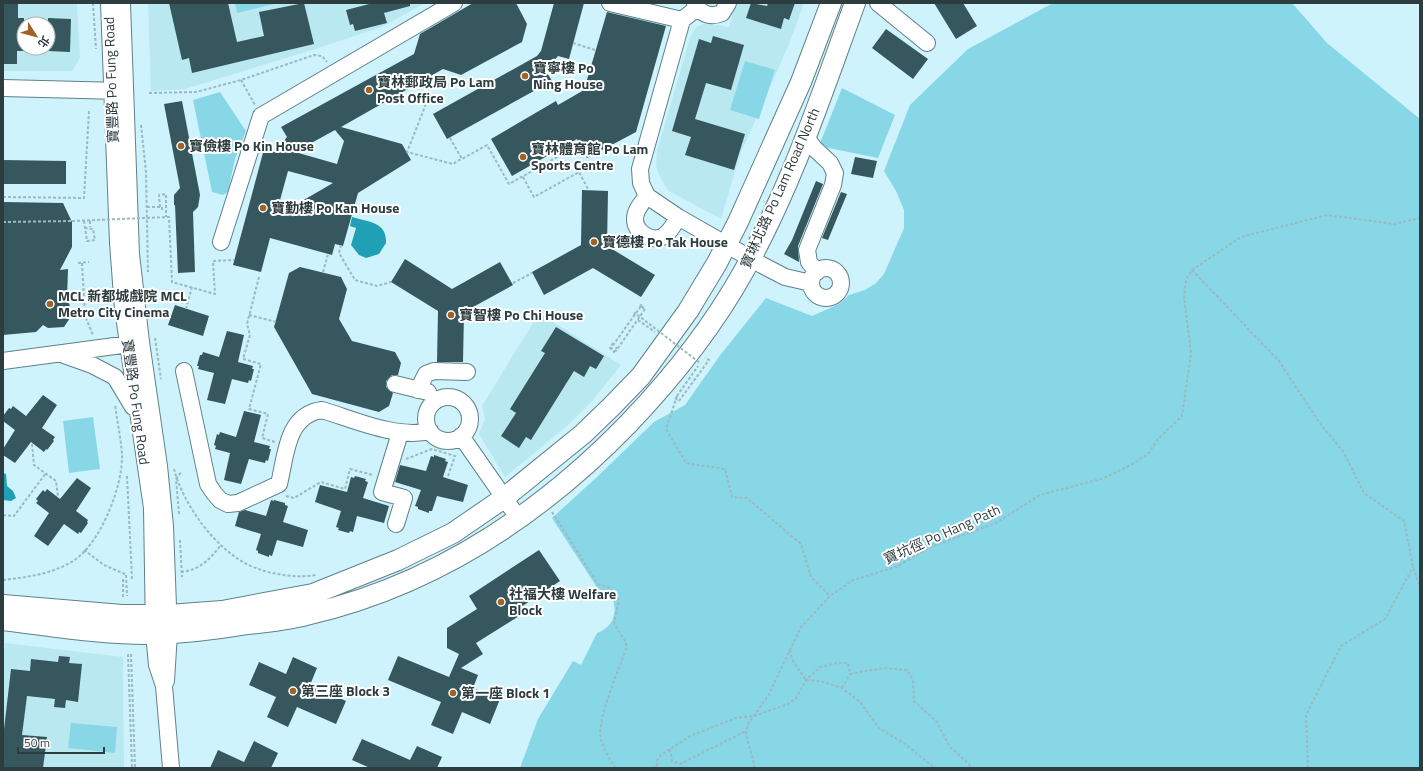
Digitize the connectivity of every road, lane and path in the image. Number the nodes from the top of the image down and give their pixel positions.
1 (92, 3) edge
2 (109, 3) edge
3 (122, 3) edge
4 (454, 3) edge
5 (610, 3) edge
6 (728, 3) edge
7 (831, 3) edge
8 (855, 3) edge
9 (883, 4) edge
10 (696, 5) edge
11 (682, 20) junction
12 (927, 43) dead end
13 (573, 44) dead end
14 (596, 50) dead end
15 (96, 56) dead end
16 (325, 60) dead end
17 (241, 80) junction
18 (5, 87) edge
19 (118, 91) junction
20 (149, 93) dead end
21 (426, 104) dead end
22 (89, 111) dead end
23 (261, 116) junction
24 (140, 118) dead end
25 (806, 137) junction
26 (450, 138) dead end
27 (575, 147) dead end
28 (462, 159) junction
29 (522, 176) junction
30 (588, 189) dead end
31 (647, 196) junction
32 (3, 197) edge
33 (147, 207) junction
34 (161, 207) junction
35 (162, 211) dead end
36 (166, 217) junction
37 (678, 217) junction
38 (1420, 218) edge
39 (84, 221) junction
40 (90, 221) junction
41 (3, 222) edge
42 (90, 227) dead end
43 (86, 228) dead end
44 (221, 242) dead end
45 (727, 244) junction
46 (341, 246) dead end
47 (328, 254) dead end
48 (751, 259) junction
49 (234, 260) dead end
50 (89, 262) dead end
51 (78, 263) dead end
52 (1192, 270) junction
53 (323, 272) dead end
54 (532, 273) dead end
55 (148, 276) dead end
56 (391, 282) dead end
57 (513, 283) dead end
58 (192, 287) junction
59 (186, 309) dead end
60 (636, 313) junction
61 (249, 315) dead end
62 (639, 316) junction
63 (638, 320) junction
64 (276, 322) dead end
65 (656, 332) dead end
66 (134, 343) junction
67 (62, 354) junction
68 (704, 358) dead end
69 (3, 361) edge
70 (700, 363) dead end
71 (698, 366) dead end
72 (184, 371) dead end
73 (467, 372) dead end
74 (395, 384) dead end
75 (418, 390) junction
76 (675, 398) junction
77 (439, 399) junction
78 (136, 411) junction
79 (430, 431) junction
80 (400, 433) junction
81 (461, 436) junction
82 (32, 444) dead end
83 (182, 471) dead end
84 (46, 473) junction
85 (126, 476) dead end
86 (118, 485) dead end
87 (58, 496) dead end
88 (504, 498) junction
89 (549, 508) dead end
90 (3, 515) edge
91 (179, 517) dead end
92 (519, 519) junction
93 (396, 524) dead end
94 (180, 532) dead end
95 (221, 545) dead end
96 (84, 550) junction
97 (1413, 567) junction
98 (181, 572) junction
99 (182, 577) dead end
100 (123, 579) dead end
101 (132, 579) dead end
102 (3, 580) edge
103 (1420, 587) edge
104 (127, 596) dead end
105 (830, 596) junction
106 (124, 598) dead end
107 (3, 604) edge
108 (3, 620) edge
109 (161, 624) junction
110 (789, 648) junction
111 (129, 654) dead end
112 (850, 674) junction
113 (806, 680) junction
114 (842, 688) junction
115 (754, 716) junction
116 (746, 731) junction
117 (670, 749) junction
118 (657, 767) edge
119 (134, 768) edge
120 (171, 768) edge
121 (615, 768) edge
122 (652, 768) edge
123 (755, 768) edge
124 (935, 768) edge
125 (973, 768) edge
126 (1308, 768) edge

1 - 15 path
2 - 19 street, 寶豐路 Po Fung Road
3 - 19 street, 寶豐路 Po Fung Road
4 - 23 street
5 - 11 street
6 - 10 street
7 - 45 main road, 寶琳北路 Po Lam Road North
8 - 25 main road, 寶琳北路 Po Lam Road North
9 - 12 street
10 - 11 street
11 - 31 street
13 - 14 path
16 - 17 path
17 - 20 path
17 - 23 path
18 - 19 street
19 - 66 street, 寶豐路 Po Fung Road
21 - 28 path
22 - 32 path
23 - 44 street
24 - 33 path
25 - 48 main road, 寶琳北路 Po Lam Road North
25 - 48 street
26 - 28 path
27 - 29 path
28 - 29 path
29 - 30 path
31 - 37 street
31 - 37 street
33 - 34 path
33 - 55 path
34 - 35 path
34 - 36 path
36 - 40 path, bridge
36 - 58 path, bridge
37 - 45 street
38 - 52 path
39 - 40 path, bridge
39 - 41 path, bridge
39 - 43 path
40 - 42 path
45 - 48 street
45 - 88 main road, 寶琳北路 Po Lam Road North
46 - 56 path
47 - 53 path
48 - 92 main road, 寶琳北路 Po Lam Road North
49 - 58 path, bridge
50 - 51 path
52 - 97 path
52 - 105 path, 寶坑徑 Po Hang Path
54 - 57 path
58 - 59 path
60 - 62 path, bridge
60 - 62 path, bridge
60 - 62 path, bridge
60 - 63 path, bridge
60 - 63 path, bridge
60 - 70 path, bridge
61 - 64 path
63 - 65 path
66 - 67 street
66 - 78 street, 寶豐路 Po Fung Road
66 - 109 street, 寶豐路 Po Fung Road
67 - 69 street
67 - 78 street
68 - 76 path
71 - 76 path, bridge
72 - 80 street
73 - 75 street
74 - 75 street
75 - 77 street
76 - 105 path
77 - 79 street
77 - 81 street
78 - 109 street, 寶豐路 Po Fung Road
79 - 80 street
79 - 81 street
80 - 93 street
81 - 88 street
82 - 84 path
83 - 91 path
84 - 87 path
84 - 90 path
85 - 101 path
86 - 96 path
88 - 92 street
88 - 109 main road, 寶琳北路 Po Lam Road North
89 - 121 path
92 - 109 main road, 寶琳北路 Po Lam Road North
94 - 98 path
95 - 98 path
96 - 102 path
96 - 104 path
97 - 103 path
97 - 126 path
98 - 99 path
100 - 106 path
105 - 110 path, 寶坑徑 Po Hang Path
107 - 109 main road, 寶琳北路 Po Lam Road North
108 - 109 main road, 寶琳北路 Po Lam Road North
109 - 120 street
110 - 113 path
110 - 115 path, 寶坑徑 Po Hang Path
111 - 119 path
112 - 113 path
112 - 114 path
112 - 125 path
113 - 114 path
113 - 115 path
114 - 124 path
115 - 116 path, 寶坑徑 Po Hang Path
115 - 117 path
116 - 117 path
116 - 123 path
117 - 118 path
118 - 122 path

